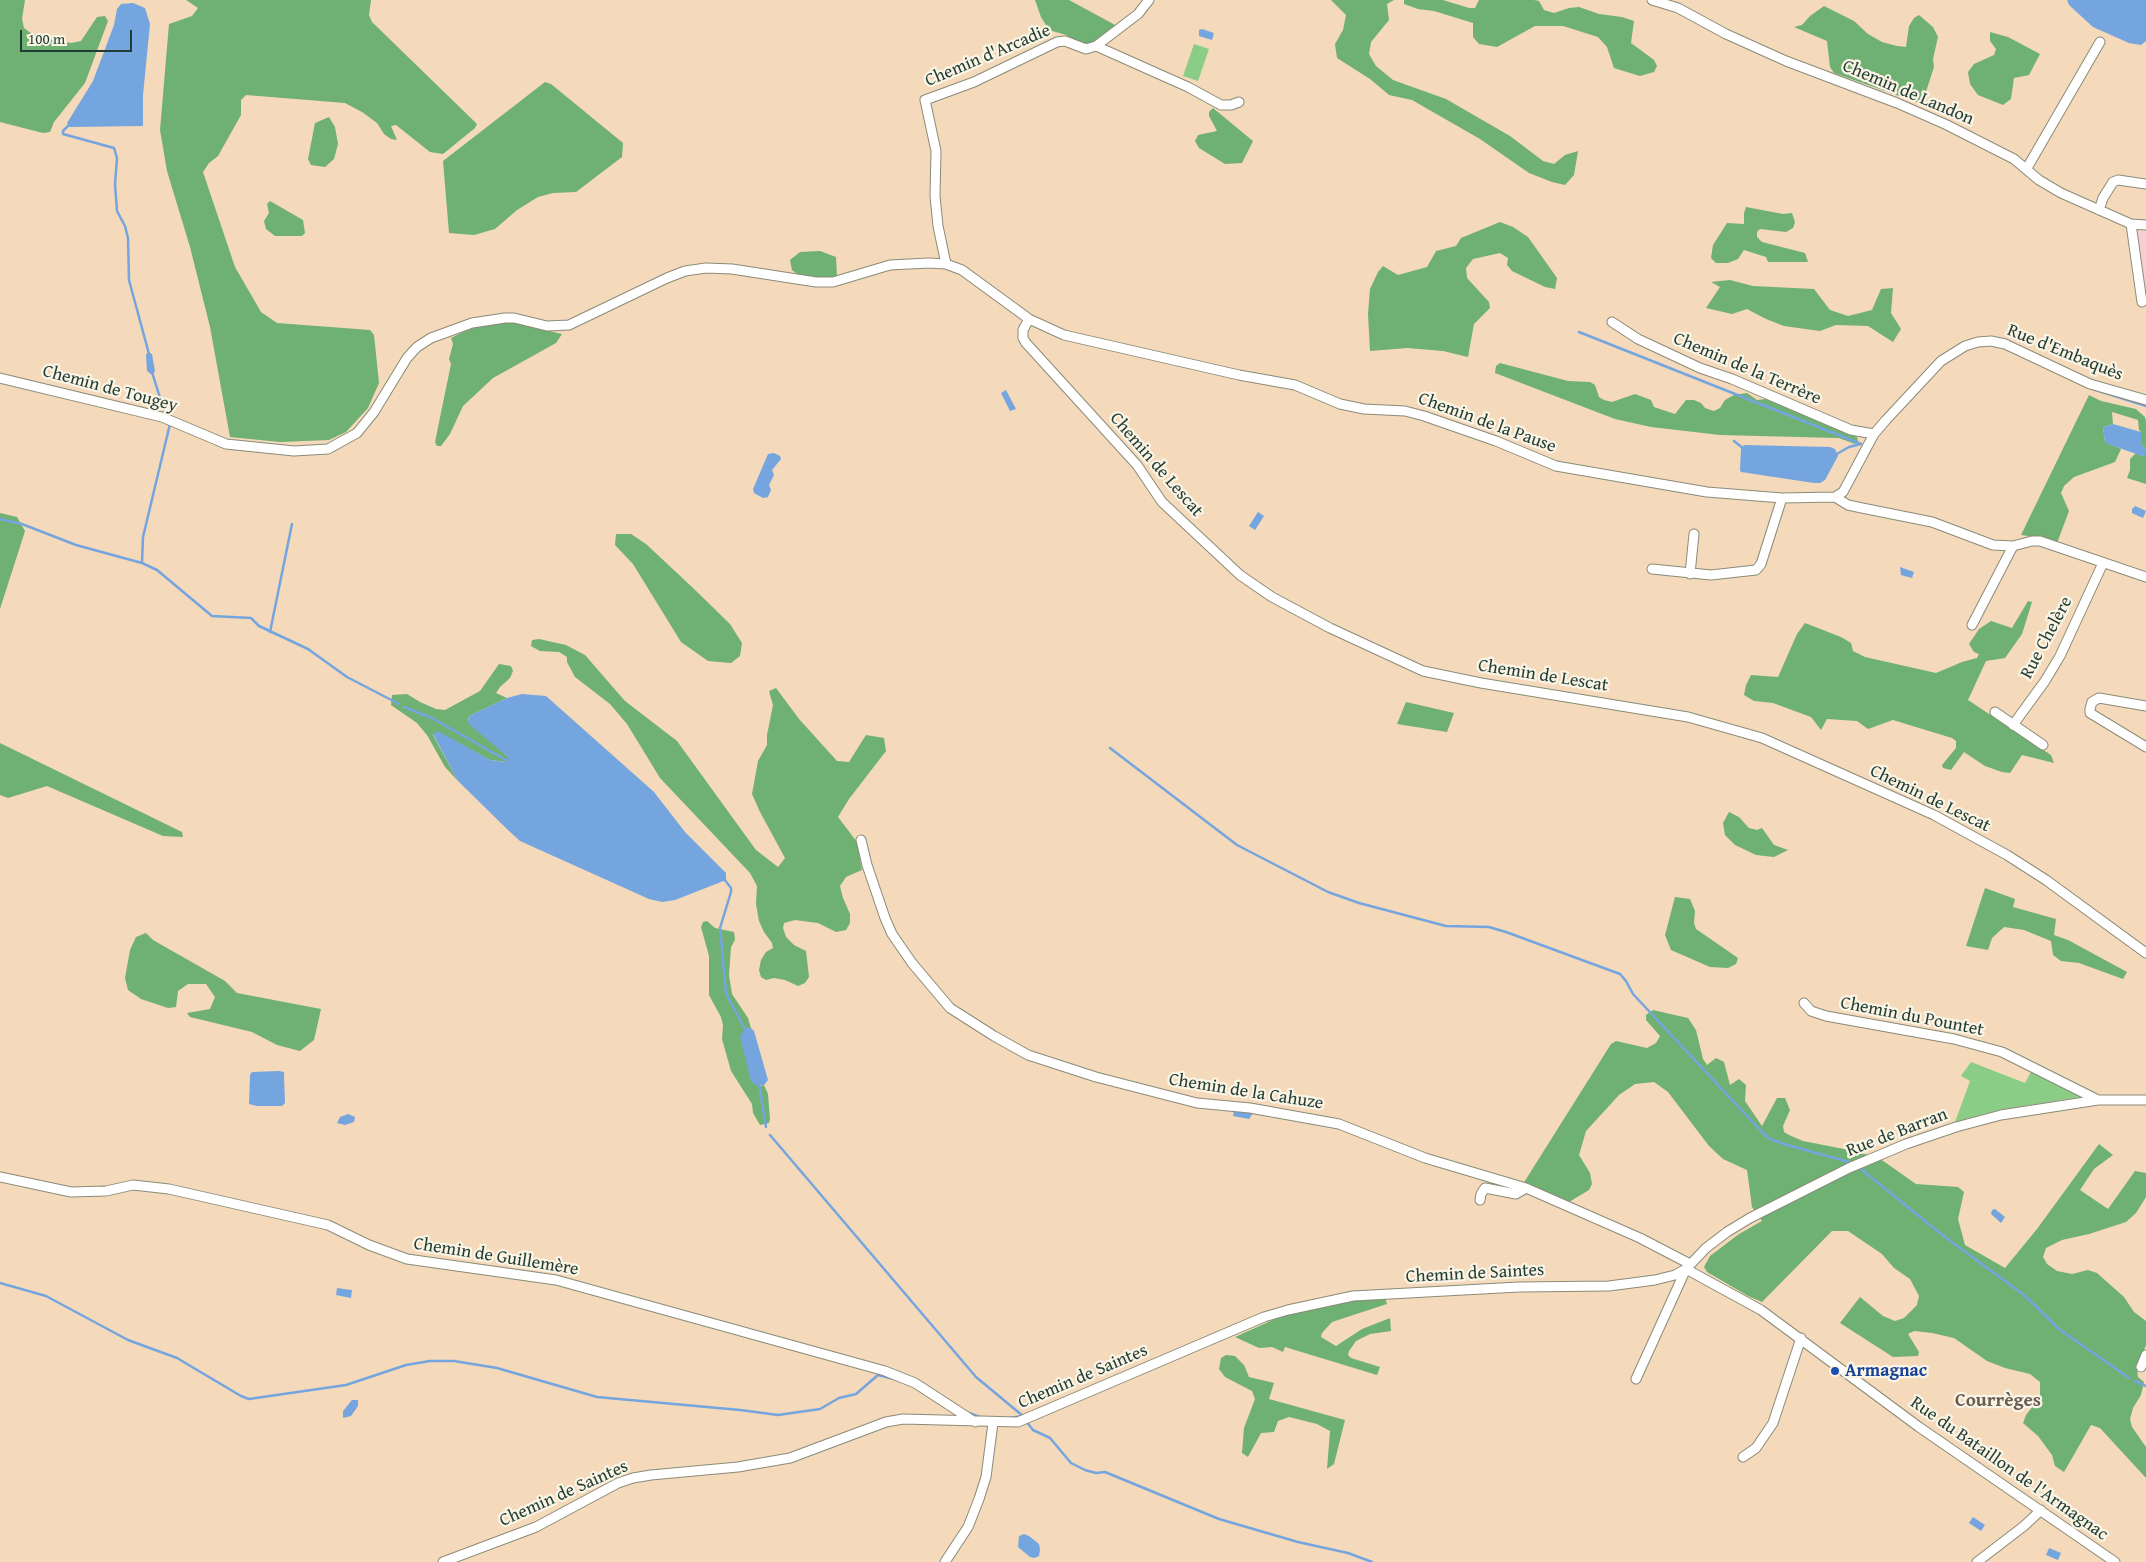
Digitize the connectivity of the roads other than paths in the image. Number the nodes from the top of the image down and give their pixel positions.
1 (1149, 0) edge
2 (1652, 0) edge
3 (2100, 42) dead end
4 (1096, 46) junction
5 (1239, 102) dead end
6 (2027, 168) junction
7 (2146, 184) edge
8 (2100, 210) junction
9 (2132, 224) junction
10 (2146, 225) edge
11 (946, 264) junction
12 (2142, 302) dead end
13 (1029, 319) junction
14 (1612, 322) dead end
15 (0, 378) edge
16 (2146, 400) edge
17 (1874, 434) junction
18 (1835, 497) junction
19 (1782, 498) junction
20 (1694, 534) dead end
21 (2013, 546) junction
22 (2104, 563) junction
23 (1652, 569) dead end
24 (1690, 574) junction
25 (2146, 577) edge
26 (1972, 626) dead end
27 (2146, 706) edge
28 (1995, 712) dead end
29 (2013, 725) junction
30 (2043, 745) dead end
31 (2146, 747) edge
32 (861, 840) dead end
33 (2146, 953) edge
34 (1804, 1003) dead end
35 (2098, 1100) junction
36 (2146, 1100) edge
37 (0, 1177) edge
38 (1526, 1188) junction
39 (1480, 1200) dead end
40 (1688, 1266) junction
41 (1801, 1338) junction
42 (2146, 1355) edge
43 (2141, 1367) dead end
44 (1636, 1380) dead end
45 (975, 1422) junction
46 (993, 1423) junction
47 (1743, 1457) dead end
48 (2041, 1510) junction
49 (443, 1562) edge
50 (945, 1562) edge
51 (1978, 1562) edge
52 (2115, 1562) edge

1 - 4 street
2 - 6 street, Chemin de Landon
3 - 6 street
4 - 5 street
4 - 11 street, Chemin d'Arcadie
6 - 8 street, Chemin de Landon
7 - 8 street
8 - 9 street, Chemin de Landon
9 - 10 street, Chemin de Landon
9 - 12 street
11 - 13 street, Chemin de la Pause
11 - 15 street, Chemin de Tougey
13 - 19 street, Chemin de la Pause
13 - 33 street, Chemin de Lescat
14 - 17 street, Chemin de la Terrère
16 - 17 street, Rue d'Embaquès
17 - 18 street, Rue d'Embaquès
18 - 19 street, Chemin de la Pause
18 - 21 street
19 - 24 street
20 - 24 street
21 - 22 street
21 - 26 street
22 - 25 street
22 - 29 street, Rue Chelère
23 - 24 street
27 - 31 street
28 - 29 street
29 - 30 street
32 - 38 street, Chemin de la Cahuze
34 - 35 street, Chemin du Pountet
35 - 36 street, Rue de Barran
35 - 40 street, Rue de Barran
37 - 45 street, Chemin de Guillemère
38 - 39 street
38 - 40 street, Chemin de la Cahuze
40 - 41 street, Rue du Bataillon de l'Armagnac
40 - 44 street
40 - 46 street, Chemin de Saintes
41 - 47 street
41 - 48 street, Rue du Bataillon de l'Armagnac
42 - 43 street
45 - 46 street, Chemin de Saintes
45 - 49 street, Chemin de Saintes
46 - 50 street
48 - 51 street
48 - 52 street, Rue du Bataillon de l'Armagnac

